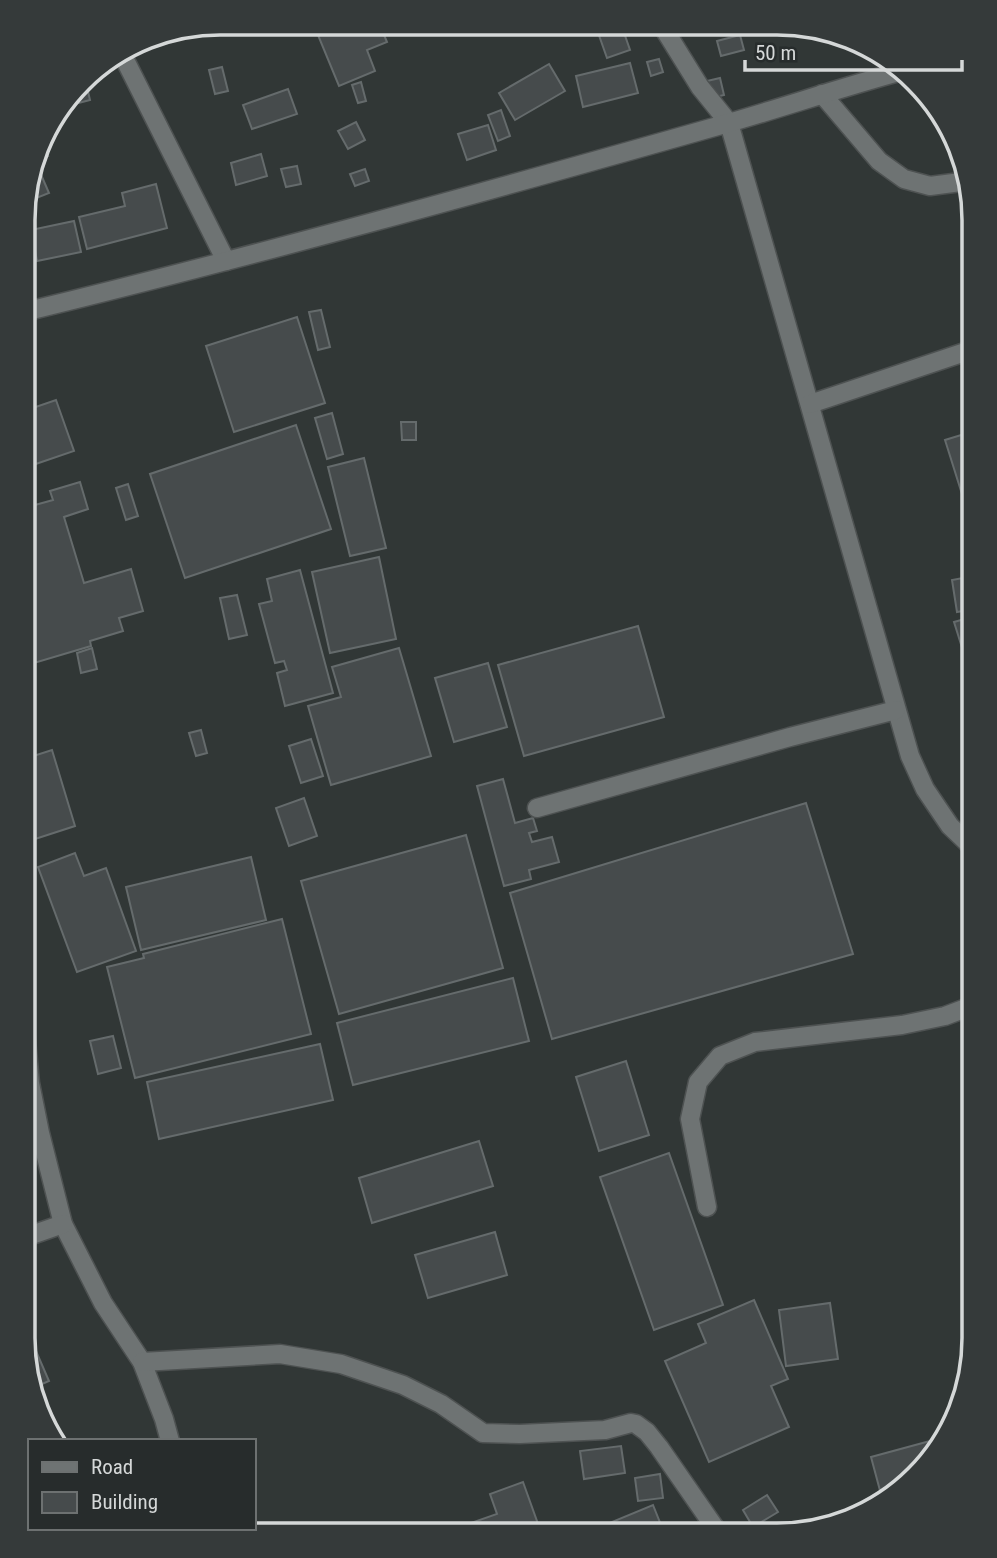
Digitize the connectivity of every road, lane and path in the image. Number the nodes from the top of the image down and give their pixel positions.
1 (668, 35) edge
2 (126, 61) edge
3 (891, 74) edge
4 (821, 94) junction
5 (729, 123) junction
6 (958, 182) edge
7 (226, 261) junction
8 (35, 309) edge
9 (962, 353) edge
10 (810, 404) junction
11 (896, 710) junction
12 (537, 808) dead end
13 (962, 838) edge
14 (962, 1010) edge
15 (35, 1108) edge
16 (707, 1207) dead end
17 (63, 1224) junction
18 (35, 1234) edge
19 (142, 1362) junction
20 (169, 1439) edge
21 (712, 1523) edge

1 - 5 street
2 - 7 street
3 - 4 street
4 - 5 street
4 - 6 street
5 - 7 street
5 - 10 street
7 - 8 street
9 - 10 street
10 - 11 street
11 - 12 street
11 - 13 street
14 - 16 street
15 - 17 street
17 - 18 street
17 - 19 street
19 - 20 street
19 - 21 street

